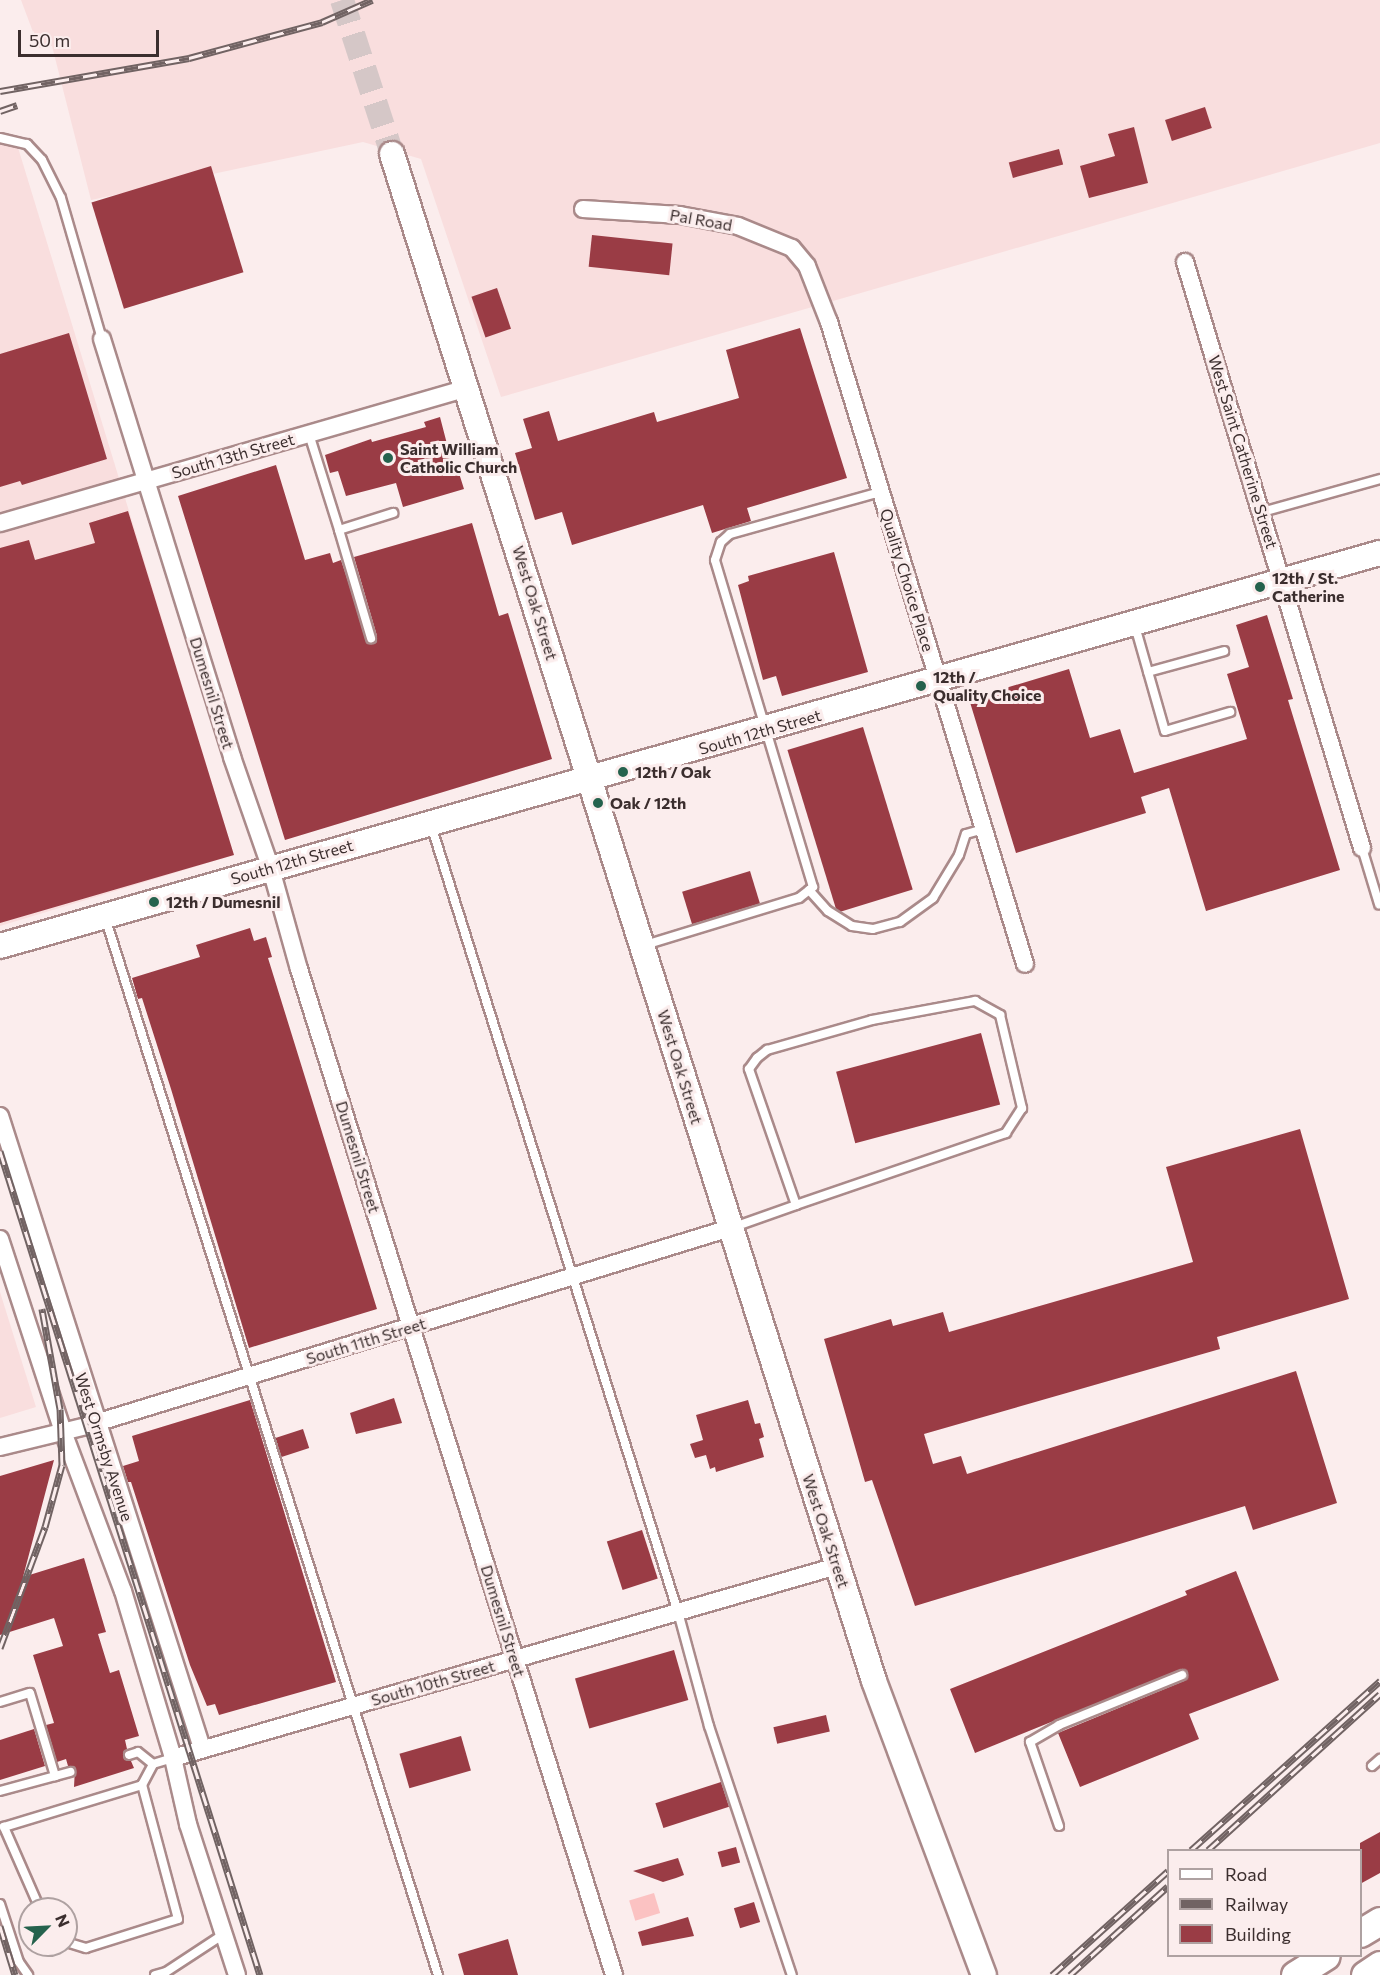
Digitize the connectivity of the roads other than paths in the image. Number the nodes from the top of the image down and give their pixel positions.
1 (0, 138) edge
2 (392, 154) tunnel mouth
3 (583, 209) dead end
4 (1185, 262) dead end
5 (807, 266) joint
6 (102, 339) joint
7 (465, 389) junction
8 (309, 434) junction
9 (1380, 479) edge
10 (146, 481) junction
11 (880, 492) junction
12 (1262, 512) junction
13 (393, 513) dead end
14 (0, 523) edge
15 (339, 530) junction
16 (1380, 553) edge
17 (1283, 581) junction
18 (1134, 622) junction
19 (371, 639) dead end
20 (1224, 651) dead end
21 (1148, 672) junction
22 (937, 681) junction
23 (1230, 712) dead end
24 (766, 730) junction
25 (591, 781) junction
26 (430, 823) junction
27 (983, 829) junction
28 (1362, 848) joint
29 (271, 869) junction
30 (809, 890) junction
31 (1379, 904) edge
32 (105, 916) junction
33 (0, 946) edge
34 (642, 946) junction
35 (1025, 964) dead end
36 (0, 1116) edge
37 (796, 1205) junction
38 (730, 1228) junction
39 (0, 1239) edge
40 (573, 1278) junction
41 (411, 1327) junction
42 (250, 1376) junction
43 (95, 1423) junction
44 (62, 1429) junction
45 (0, 1447) edge
46 (837, 1566) junction
47 (678, 1612) junction
48 (515, 1660) junction
49 (1182, 1675) dead end
50 (0, 1702) edge
51 (351, 1706) junction
52 (202, 1748) junction
53 (129, 1755) dead end
54 (173, 1758) junction
55 (1380, 1759) edge
56 (153, 1764) junction
57 (1372, 1766) dead end
58 (70, 1772) dead end
59 (55, 1776) junction
60 (142, 1785) junction
61 (0, 1791) edge
62 (1059, 1826) dead end
63 (34, 1897) edge
64 (0, 1904) edge
65 (1380, 1921) edge
66 (1362, 1932) edge
67 (225, 1934) junction
68 (78, 1946) edge
69 (1324, 1957) edge
70 (1380, 1965) edge
71 (28, 1975) edge
72 (155, 1975) edge
73 (237, 1975) edge
74 (438, 1975) edge
75 (614, 1975) edge
76 (792, 1975) edge
77 (984, 1975) edge
78 (1295, 1975) edge
79 (1365, 1975) edge

1 - 6 lane
2 - 7 main road, West Oak Street
3 - 5 street, Pal Road
4 - 12 street, West Saint Catherine Street
5 - 11 street, Quality Choice Place
6 - 10 street, Dumesnil Street
7 - 8 street, South 13th Street
7 - 25 main road, West Oak Street
8 - 10 street, South 13th Street
8 - 15 lane
9 - 12 lane
10 - 14 street, South 13th Street
10 - 29 street, Dumesnil Street
11 - 22 street, Quality Choice Place
11 - 24 lane
12 - 17 street, West Saint Catherine Street
13 - 15 lane
15 - 19 lane
16 - 17 main road, South 12th Street
17 - 18 main road, South 12th Street
17 - 28 street, West Saint Catherine Street
18 - 21 lane
18 - 22 main road, South 12th Street
20 - 21 lane
21 - 23 lane
22 - 24 main road, South 12th Street
22 - 27 street, Quality Choice Place
24 - 25 main road, South 12th Street
24 - 30 lane
25 - 26 main road, South 12th Street
25 - 34 main road, West Oak Street
26 - 29 main road, South 12th Street
26 - 40 lane
27 - 30 lane
27 - 35 street, Quality Choice Place
28 - 31 lane
29 - 32 main road, South 12th Street
29 - 41 street, Dumesnil Street
30 - 34 lane
32 - 33 main road, South 12th Street
32 - 42 lane
34 - 38 main road, West Oak Street
36 - 43 street, West Ormsby Avenue
37 - 37 lane
37 - 38 lane
38 - 40 street, South 11th Street
38 - 46 main road, West Oak Street
39 - 44 street, West Ormsby Avenue
40 - 41 street, South 11th Street
40 - 47 lane
41 - 42 street, South 11th Street
41 - 48 street, Dumesnil Street
42 - 43 street, South 11th Street
42 - 51 lane
43 - 44 street, South 11th Street
43 - 52 street, West Ormsby Avenue
44 - 45 street, South 11th Street
44 - 54 street, West Ormsby Avenue
46 - 47 street, South 10th Street
46 - 77 main road, West Oak Street
47 - 48 street, South 10th Street
47 - 76 lane
48 - 51 street, South 10th Street
48 - 75 street, Dumesnil Street
49 - 62 lane
50 - 59 lane
51 - 52 street, South 10th Street
51 - 74 lane
52 - 54 street
53 - 56 lane
54 - 56 lane
54 - 67 street, West Ormsby Avenue
55 - 57 lane
56 - 60 lane
58 - 59 lane
59 - 61 lane
60 - 63 lane
60 - 68 lane
64 - 71 lane
65 - 66 main road
67 - 72 lane
67 - 73 street, West Ormsby Avenue
69 - 78 main road
70 - 79 main road

